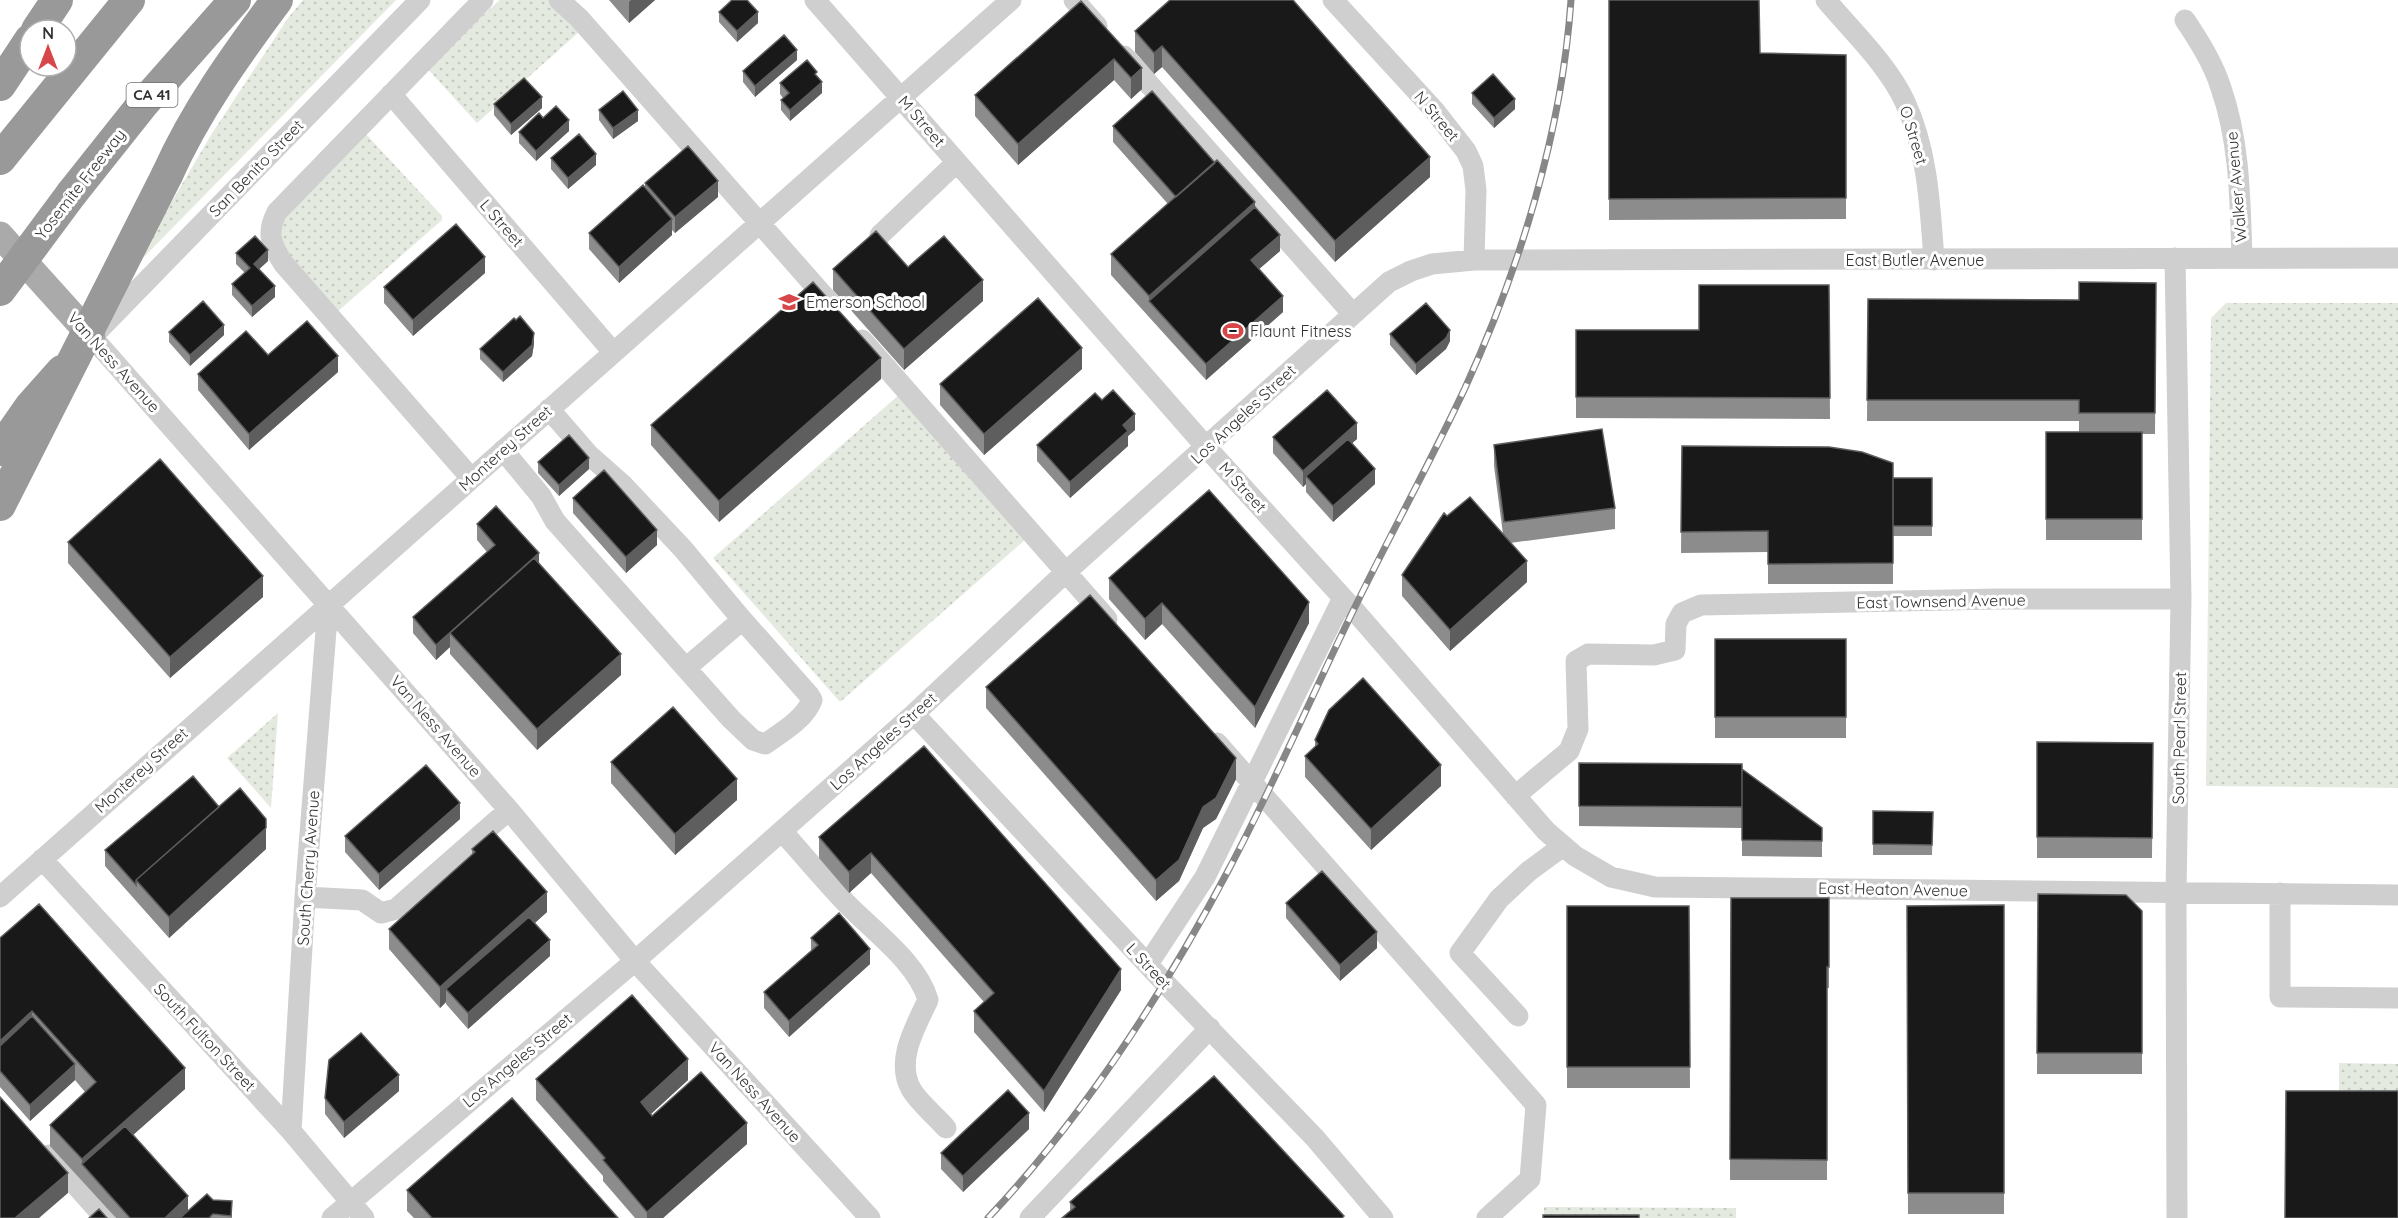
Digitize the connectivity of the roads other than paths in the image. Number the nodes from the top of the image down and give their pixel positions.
1 (57, 0) edge
2 (129, 0) edge
3 (236, 0) edge
4 (277, 0) edge
5 (420, 0) edge
6 (483, 0) edge
7 (559, 0) edge
8 (815, 0) edge
9 (1011, 0) edge
10 (1074, 0) edge
11 (1333, 0) edge
12 (1826, 0) edge
13 (45, 18) edge
14 (2185, 20) dead end
15 (18, 58) edge
16 (0, 85) edge
17 (391, 94) junction
18 (901, 98) junction
19 (9, 148) edge
20 (957, 162) junction
21 (759, 223) junction
22 (0, 235) edge
23 (880, 235) edge
24 (2242, 257) junction
25 (2175, 258) junction
26 (2398, 258) edge
27 (1474, 260) junction
28 (1934, 260) junction
29 (1432, 264) joint
30 (0, 290) edge
31 (1352, 313) junction
32 (92, 337) junction
33 (613, 352) junction
34 (549, 409) junction
35 (1207, 447) junction
36 (0, 450) edge
37 (503, 450) junction
38 (471, 478) junction
39 (0, 505) edge
40 (1066, 572) junction
41 (1343, 598) junction
42 (2181, 599) junction
43 (328, 605) junction
44 (742, 620) junction
45 (1120, 634) edge
46 (686, 669) junction
47 (914, 714) junction
48 (1206, 730) edge
49 (1252, 783) junction
50 (1515, 796) junction
51 (509, 810) junction
52 (782, 831) junction
53 (1563, 846) junction
54 (42, 859) junction
55 (1611, 877) joint
56 (2176, 892) junction
57 (2280, 893) junction
58 (2398, 895) edge
59 (0, 897) edge
60 (304, 897) junction
61 (635, 961) junction
62 (1148, 964) junction
63 (2398, 998) edge
64 (1518, 1016) dead end
65 (1210, 1028) junction
66 (946, 1128) dead end
67 (291, 1131) junction
68 (37, 1143) edge
69 (357, 1210) edge
70 (105, 1218) edge
71 (332, 1218) edge
72 (870, 1218) edge
73 (1030, 1218) edge
74 (1383, 1218) edge
75 (1487, 1218) edge
76 (2177, 1218) edge

1 - 13 highway
2 - 19 highway
3 - 30 highway, Yosemite Freeway / CA 41, bridge
4 - 39 highway, bridge
5 - 32 street, San Benito Street
6 - 17 street
7 - 21 street
8 - 18 street, M Street
9 - 18 street, Monterey Street
10 - 31 street
11 - 27 street, N Street
12 - 28 street, O Street
14 - 24 street, Walker Avenue
15 - 16 highway
17 - 33 street, L Street
17 - 38 street
18 - 20 street, M Street
18 - 21 street, Monterey Street
20 - 23 street
20 - 35 street, M Street
21 - 33 street, Monterey Street
21 - 40 street
22 - 32 main road, Van Ness Avenue
24 - 25 street, East Butler Avenue
24 - 26 street, East Butler Avenue
25 - 28 street, East Butler Avenue
25 - 42 street, South Pearl Street
27 - 28 street, East Butler Avenue
27 - 29 street, East Butler Avenue
29 - 31 street, Los Angeles Street
31 - 35 street, Los Angeles Street
32 - 36 highway
32 - 43 street, Van Ness Avenue
33 - 34 street, Monterey Street
34 - 37 street, Monterey Street
34 - 44 street
35 - 40 street, Los Angeles Street
35 - 41 street, M Street
37 - 38 street, Monterey Street
37 - 46 street
38 - 43 street, Monterey Street
40 - 45 street
40 - 47 street, Los Angeles Street
41 - 49 street
41 - 50 street, M Street
42 - 50 street, East Townsend Avenue
42 - 56 street, South Pearl Street
43 - 51 street, Van Ness Avenue
43 - 54 street, Monterey Street
43 - 60 street, South Cherry Avenue
44 - 46 street
44 - 46 street
47 - 52 street, Los Angeles Street
47 - 62 street, L Street
48 - 49 street
49 - 62 street
49 - 75 street
50 - 53 street, M Street
51 - 60 street
51 - 61 street, Van Ness Avenue
52 - 61 street, Los Angeles Street
52 - 66 street
53 - 55 street, M Street
53 - 64 street
54 - 59 street, Monterey Street
54 - 67 street, South Fulton Street
55 - 56 street, East Heaton Avenue
56 - 57 street, East Heaton Avenue
56 - 76 street, South Pearl Street
57 - 58 street, East Heaton Avenue
57 - 63 street
60 - 67 street, South Cherry Avenue
61 - 69 street, Los Angeles Street
61 - 72 street, Van Ness Avenue
62 - 65 street, L Street
65 - 73 street
65 - 74 street, L Street
67 - 69 street, South Fulton Street
68 - 70 street
69 - 71 street, Los Angeles Street

